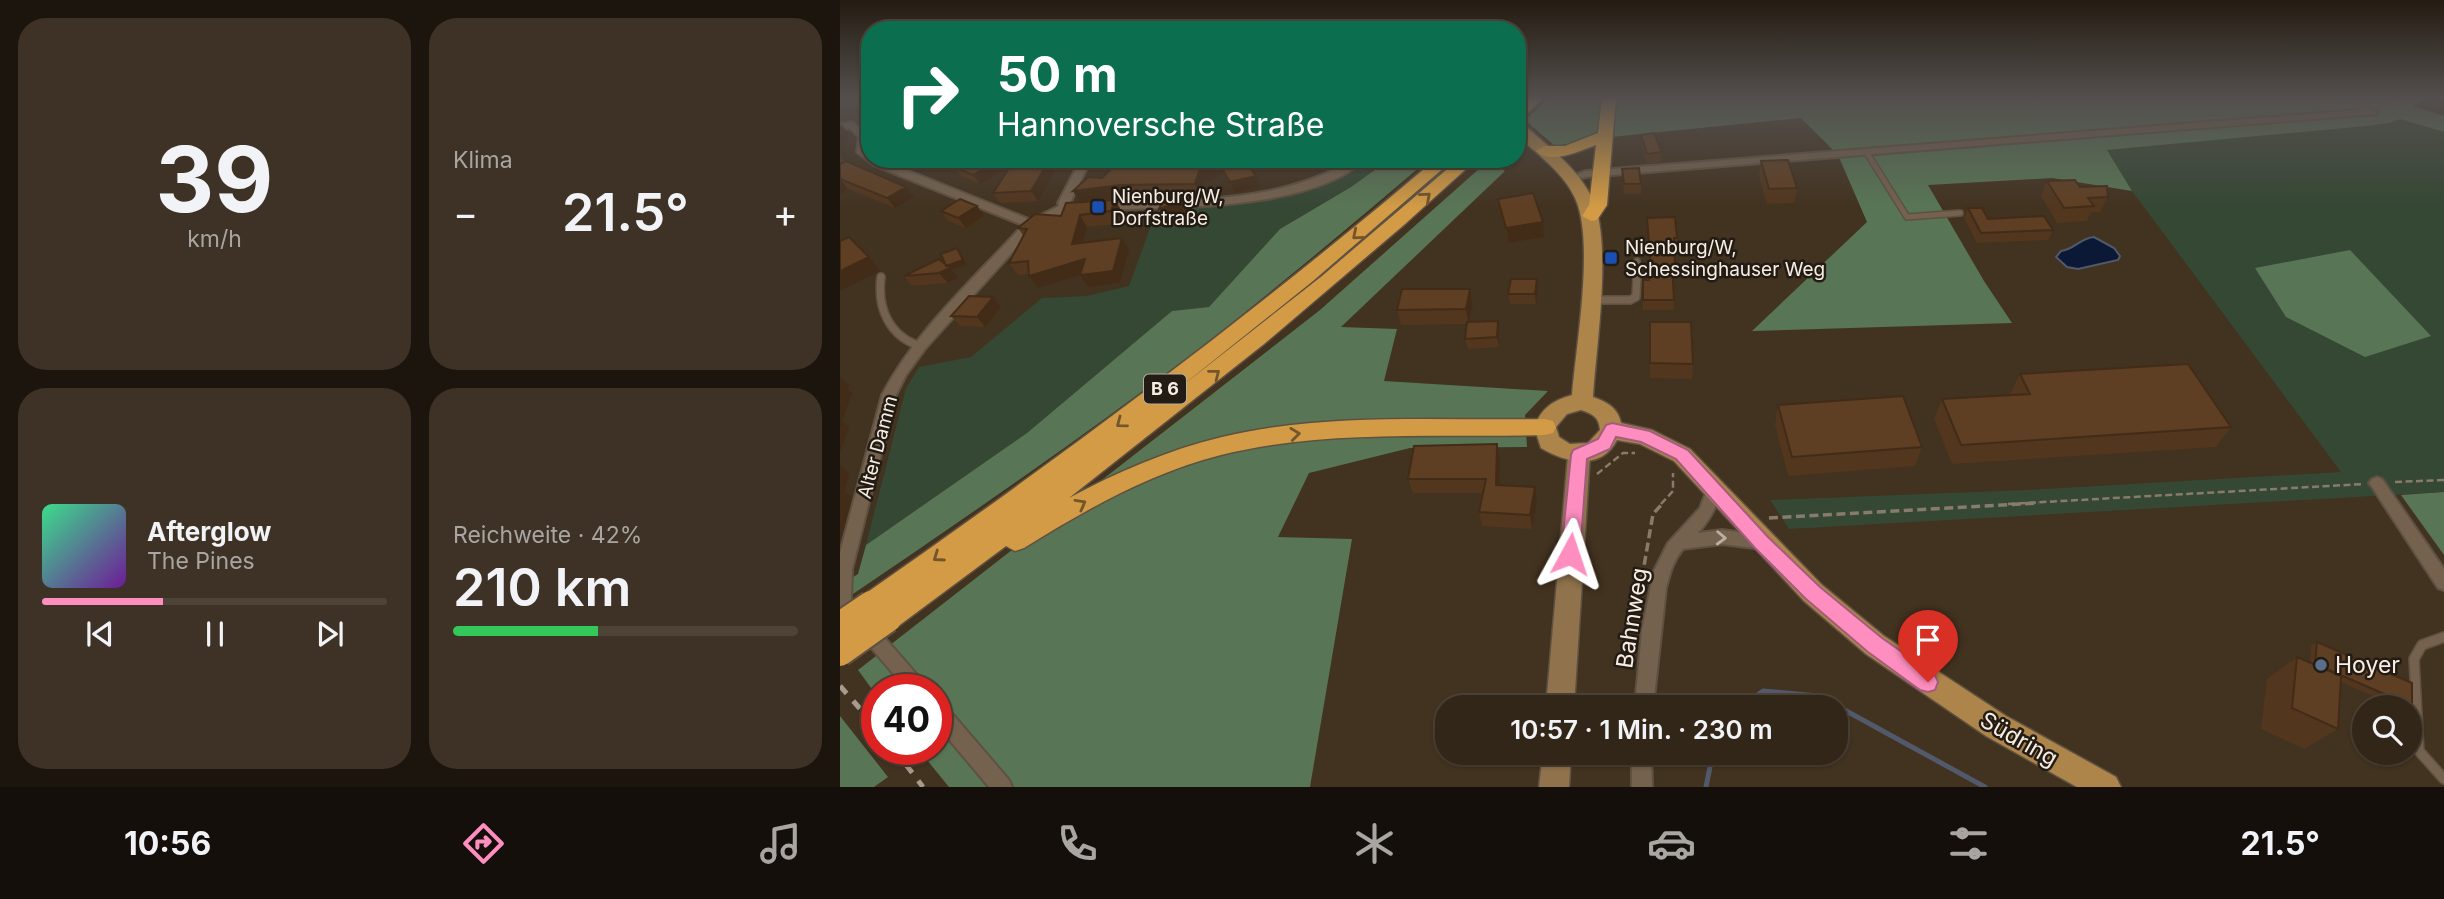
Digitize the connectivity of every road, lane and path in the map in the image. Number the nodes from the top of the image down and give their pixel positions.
1 (1526, 135) edge
2 (2092, 135) edge
3 (1605, 136) joint
4 (1544, 151) junction
5 (1867, 153) junction
6 (890, 168) edge
7 (1082, 168) edge
8 (1345, 168) edge
9 (1435, 168) edge
10 (1459, 168) edge
11 (1603, 174) junction
12 (1571, 178) junction
13 (1065, 208) junction
14 (1960, 213) dead end
15 (1591, 216) junction
16 (1031, 224) junction
17 (1637, 261) dead end
18 (881, 276) dead end
19 (1590, 300) junction
20 (920, 346) junction
21 (1582, 402) junction
22 (1545, 427) junction
23 (1612, 430) junction
24 (1579, 455) junction
25 (1646, 455) dead end
26 (1668, 464) dead end
27 (1599, 472) dead end
28 (2444, 480) edge
29 (2377, 483) junction
30 (1714, 488) junction
31 (1742, 520) junction
32 (1681, 542) junction
33 (1762, 542) junction
34 (2444, 583) edge
35 (880, 611) junction
36 (1634, 624) dead end
37 (840, 625) edge
38 (2444, 637) edge
39 (840, 653) edge
40 (905, 674) edge
41 (1561, 695) edge
42 (1645, 695) edge
43 (952, 728) edge
44 (1556, 765) edge
45 (1641, 765) edge
46 (2444, 779) edge
47 (1002, 787) edge
48 (1555, 787) edge
49 (1642, 787) edge
50 (2106, 787) edge

1 - 4 main road
2 - 5 street
3 - 4 highway
3 - 11 highway
4 - 12 main road
5 - 11 street
5 - 14 lane
6 - 16 street
7 - 13 street
8 - 13 street
9 -> 35 highway, B 6
35 -> 10 highway, B 6
11 - 12 street
11 - 15 highway
12 - 15 main road
13 - 16 street
15 - 19 main road
16 - 20 street, Alter Damm
17 - 19 lane
18 - 20 lane
19 - 21 main road
20 - 40 street, Alter Damm
21 - 22 main road
21 - 23 main road
22 - 24 main road
35 -> 22 highway
23 - 24 main road
23 - 30 main road, Südring
24 - 41 street
25 - 27 path
26 - 36 path
28 - 29 path
29 - 31 path
29 - 34 street
30 - 31 main road, Südring
30 - 32 street, Bahnweg
31 - 33 main road, Südring
32 -> 33 street
32 - 42 street, Bahnweg
33 - 50 main road, Südring
35 - 37 highway, B 6, bridge
35 - 39 highway, B 6, bridge
38 - 46 lane
43 - 47 street
44 - 48 street
45 - 49 street

